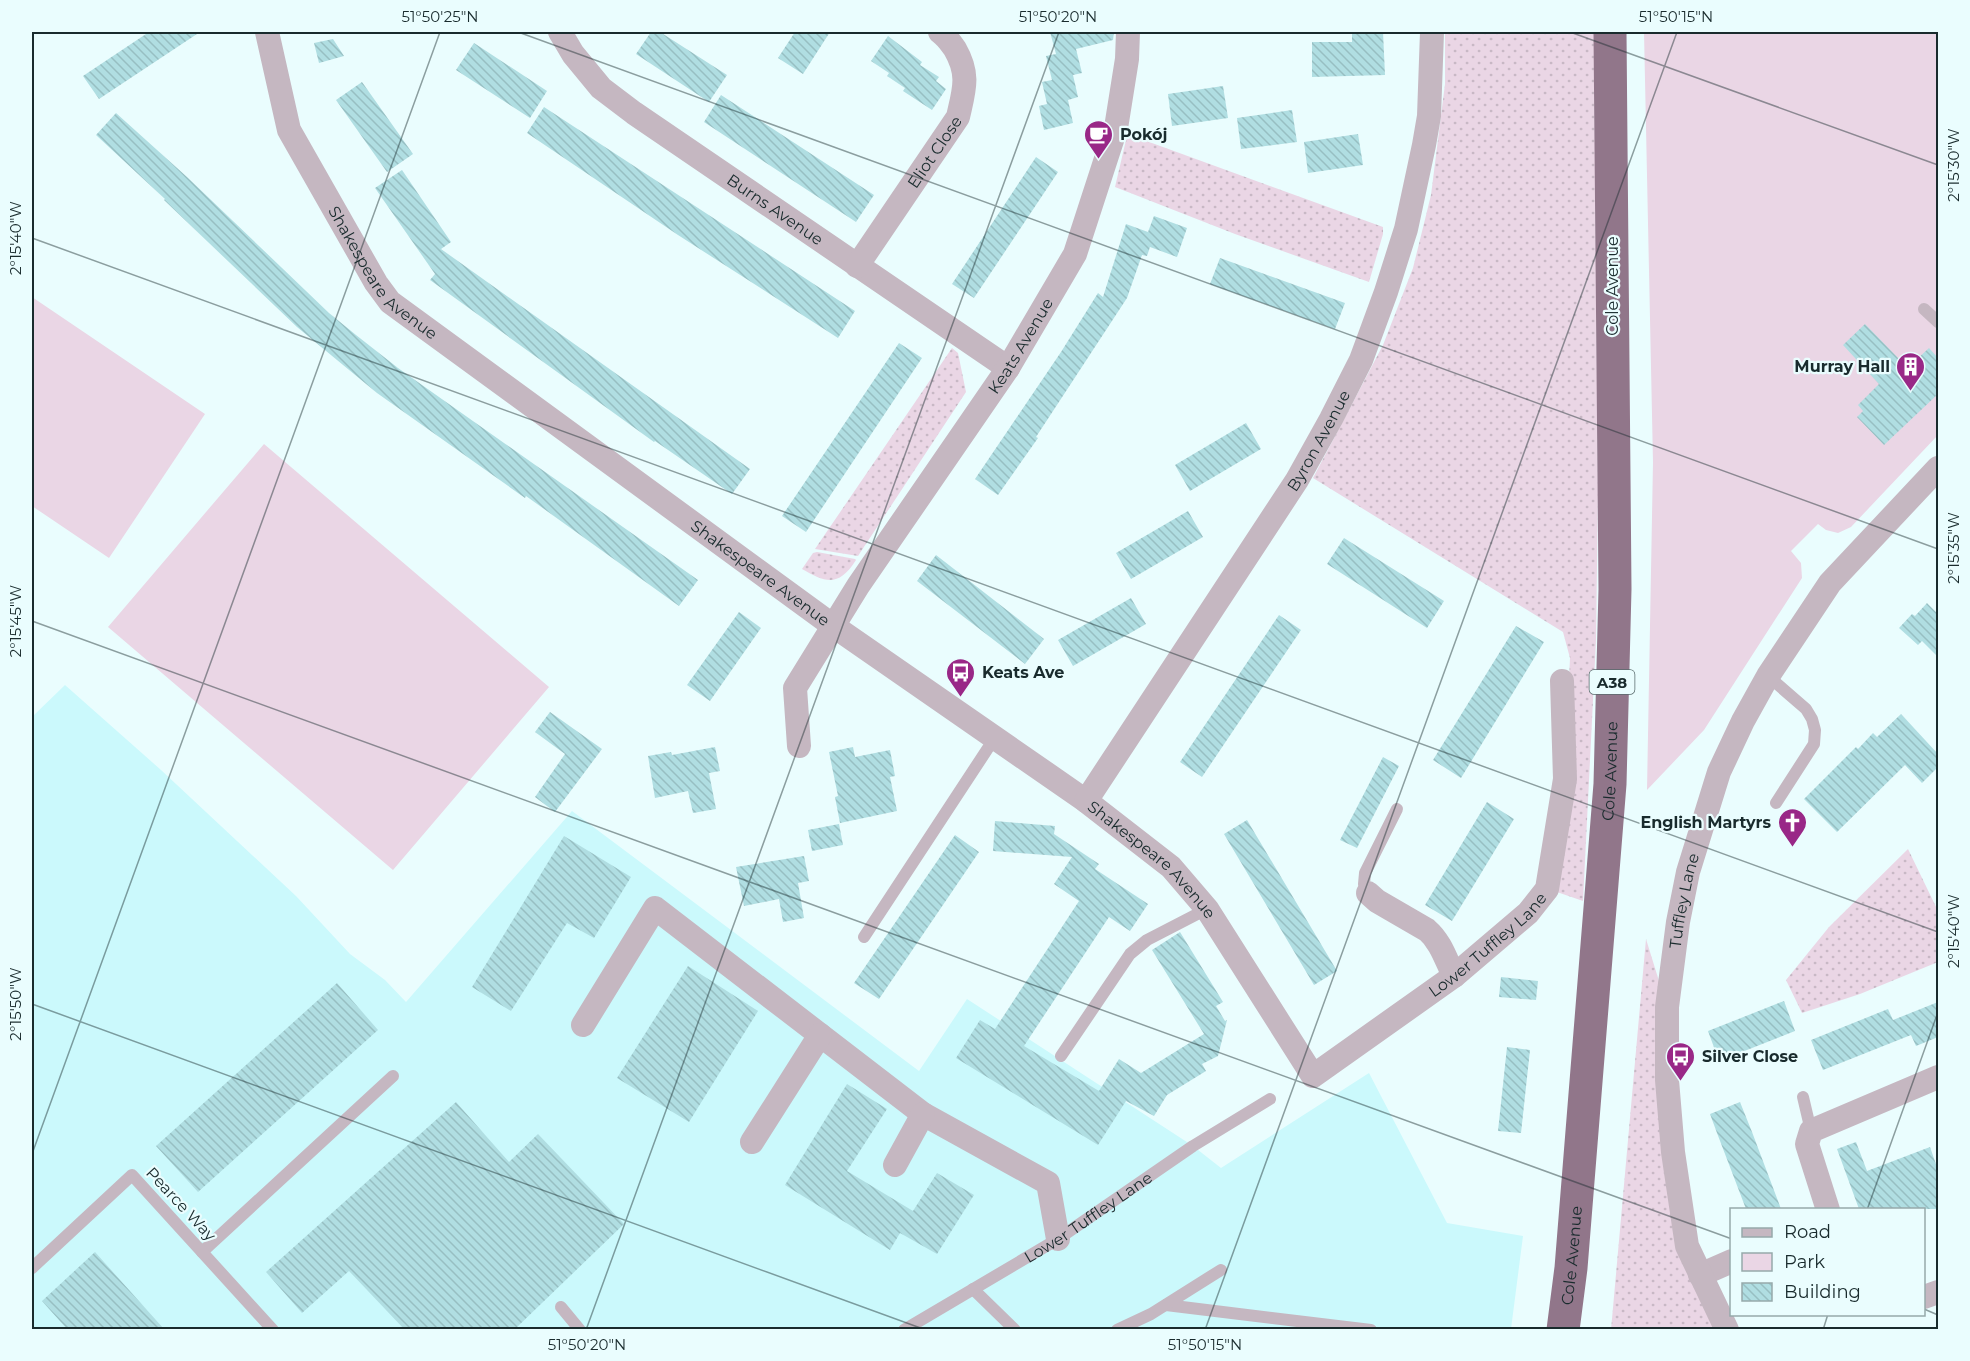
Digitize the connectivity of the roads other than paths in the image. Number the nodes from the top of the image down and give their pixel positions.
1 (267, 32) edge
2 (560, 32) edge
3 (940, 32) edge
4 (1128, 32) edge
5 (1432, 32) edge
6 (1610, 32) edge
7 (857, 266) junction
8 (1924, 309) dead end
9 (1938, 322) edge
10 (1008, 368) junction
11 (1938, 468) edge
12 (832, 626) junction
13 (1768, 676) junction
14 (1562, 681) dead end
15 (994, 739) junction
16 (799, 746) dead end
17 (1086, 801) junction
18 (1776, 803) dead end
19 (1397, 809) dead end
20 (1368, 893) joint
21 (1207, 909) junction
22 (864, 937) dead end
23 (1454, 976) junction
24 (583, 1025) dead end
25 (820, 1035) junction
26 (1061, 1056) dead end
27 (393, 1076) dead end
28 (1313, 1076) joint
29 (1938, 1077) edge
30 (1803, 1097) dead end
31 (1270, 1098) dead end
32 (923, 1114) junction
33 (1811, 1131) junction
34 (752, 1142) dead end
35 (895, 1165) dead end
36 (1828, 1208) edge
37 (1058, 1239) junction
38 (202, 1252) junction
39 (1730, 1261) edge
40 (32, 1268) edge
41 (1221, 1270) dead end
42 (1700, 1275) junction
43 (973, 1289) junction
44 (1166, 1305) junction
45 (561, 1307) dead end
46 (273, 1329) edge
47 (580, 1329) edge
48 (904, 1329) edge
49 (1015, 1329) edge
50 (1117, 1329) edge
51 (1371, 1329) edge
52 (1563, 1329) edge
53 (1727, 1329) edge

1 - 12 street, Shakespeare Avenue
2 - 7 street, Burns Avenue
3 - 7 street, Eliot Close
4 - 10 street, Keats Avenue
5 - 17 street, Byron Avenue
6 - 52 highway, Cole Avenue / A38
7 - 10 street, Burns Avenue
8 - 9 lane
10 - 12 street, Keats Avenue
11 - 13 street, Tuffley Lane
12 - 15 street, Shakespeare Avenue
12 - 16 street, Keats Avenue
13 - 18 lane
13 - 42 street, Tuffley Lane
14 - 23 street, Lower Tuffley Lane
15 - 17 street, Shakespeare Avenue
15 - 22 lane
17 - 21 street, Shakespeare Avenue
19 - 20 lane
20 - 23 street
21 - 26 lane
21 - 28 street, Shakespeare Avenue
23 - 28 street, Lower Tuffley Lane
24 - 25 street
25 - 32 street
25 - 34 street
27 - 38 lane
29 - 33 street
30 - 33 lane
31 - 37 lane, Lower Tuffley Lane
32 - 35 street
32 - 37 street
33 - 36 street
37 - 43 lane, Lower Tuffley Lane
38 - 40 lane, Pearce Way
38 - 46 lane, Pearce Way
39 - 42 street
41 - 44 lane
42 - 53 street, Tuffley Lane
43 - 48 lane, Lower Tuffley Lane
43 - 49 lane
44 - 50 lane
44 - 51 lane
45 - 47 lane

